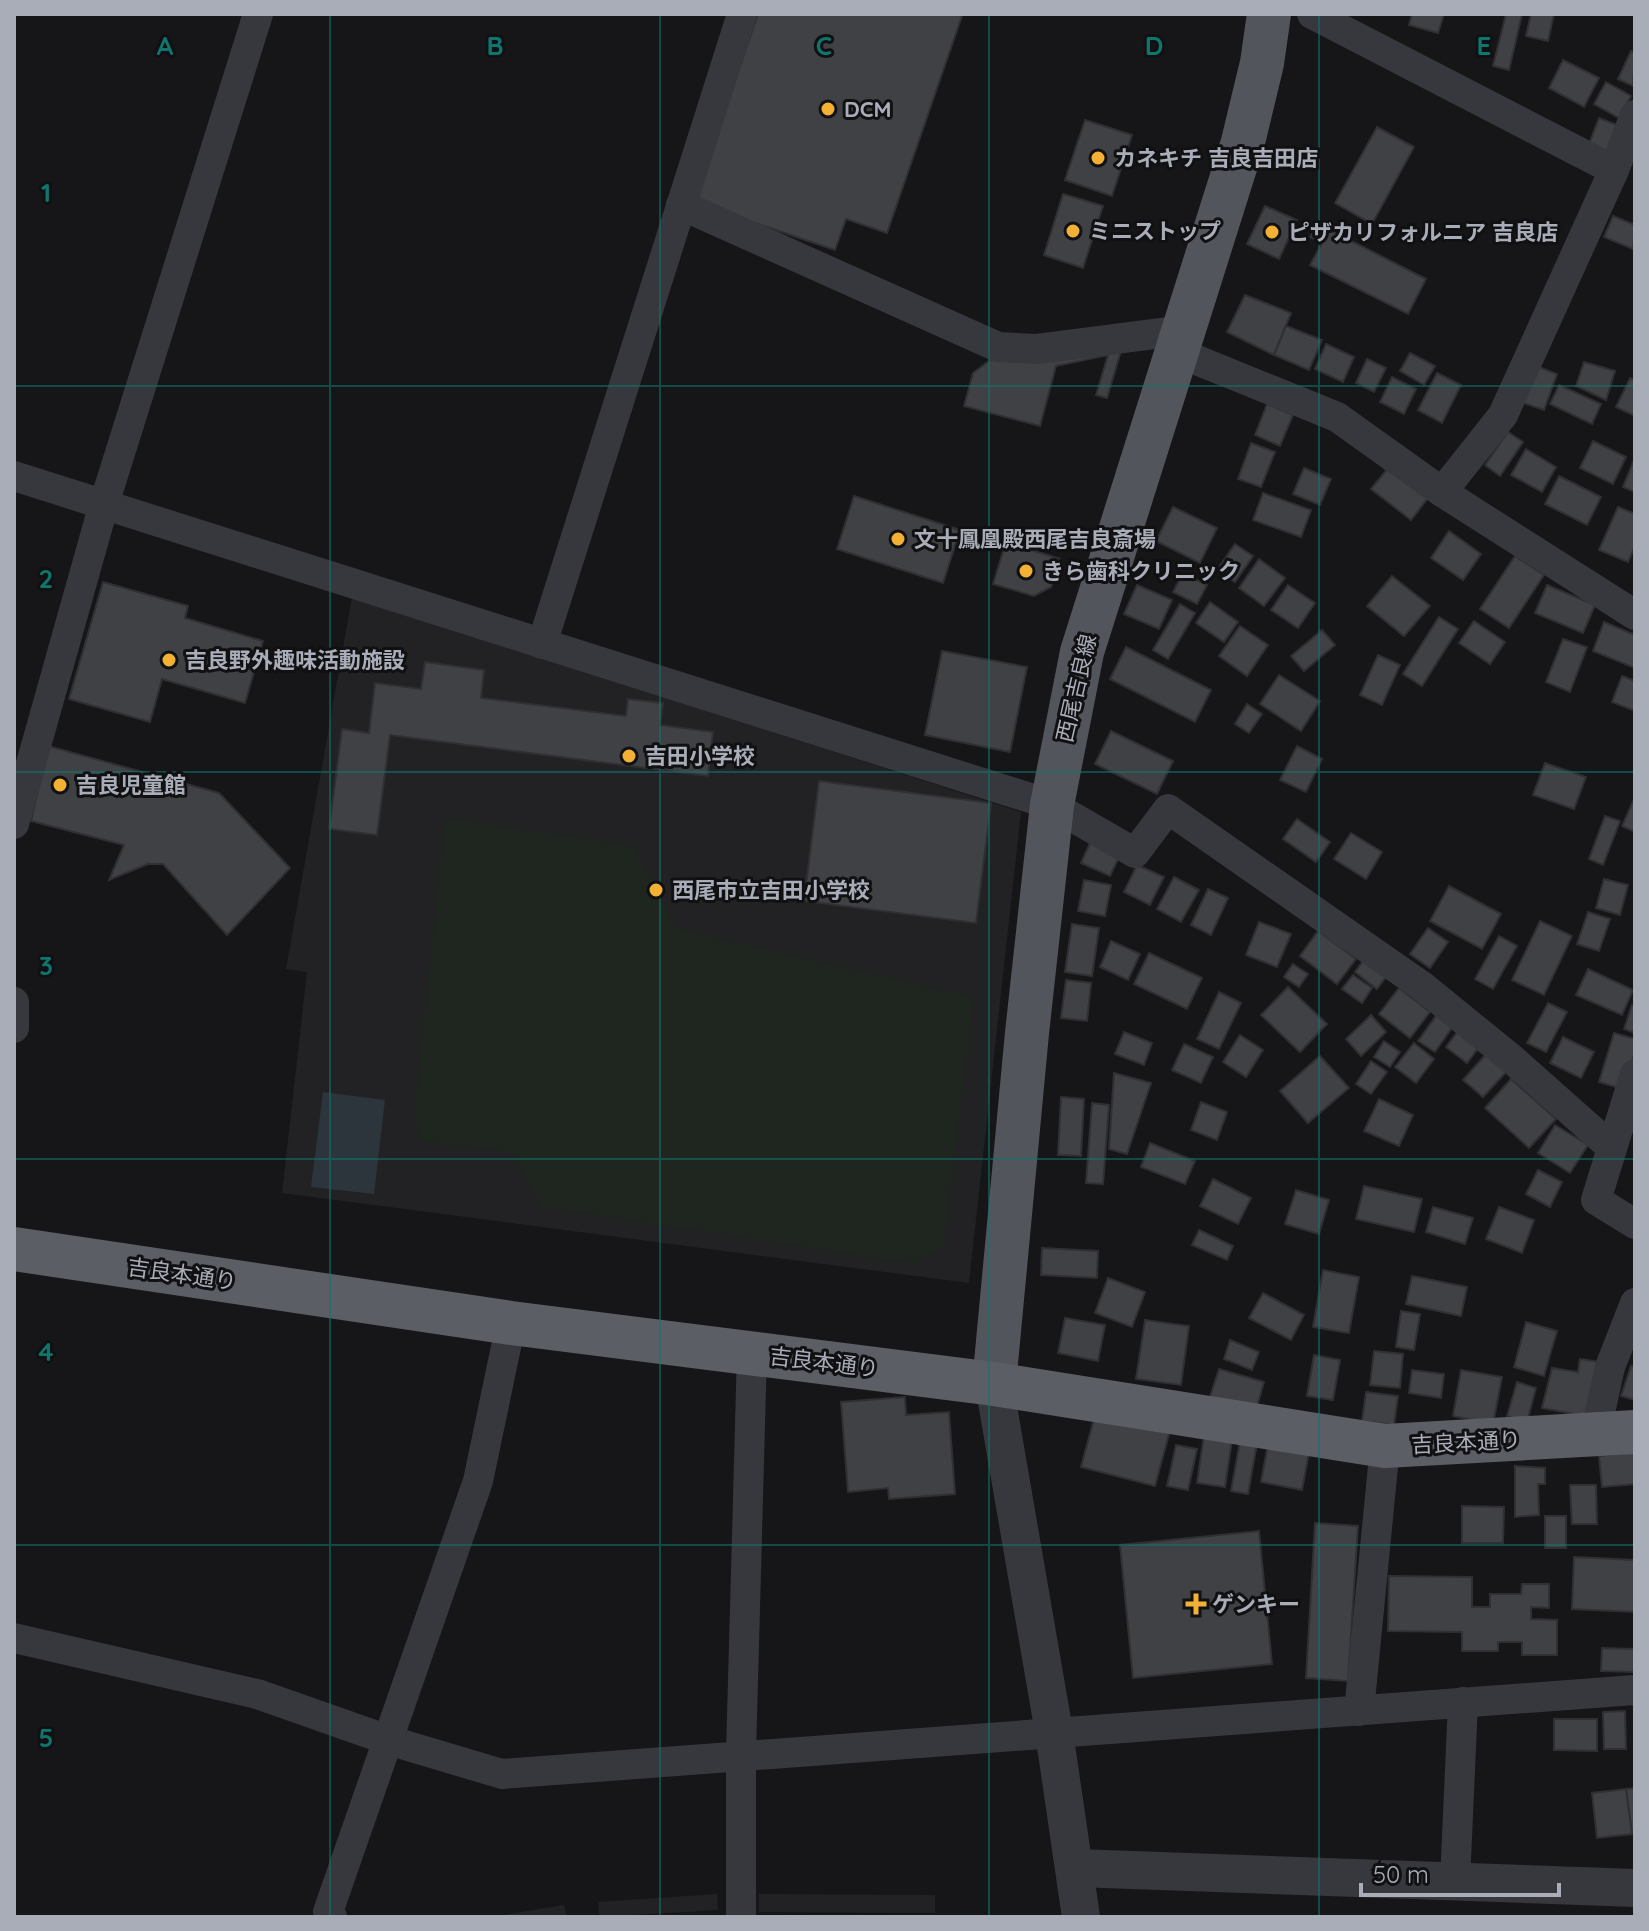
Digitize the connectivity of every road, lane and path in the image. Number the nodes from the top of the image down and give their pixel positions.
1 (258, 14) edge
2 (742, 14) edge
3 (1269, 14) edge
4 (1312, 14) edge
5 (1635, 115) edge
6 (1614, 170) junction
7 (681, 205) junction
8 (1181, 341) junction
9 (14, 476) edge
10 (1442, 492) junction
11 (104, 504) junction
12 (1635, 615) edge
13 (542, 644) junction
14 (1052, 805) junction
15 (14, 824) edge
16 (14, 1002) edge
17 (14, 1028) edge
18 (1635, 1074) edge
19 (1612, 1148) junction
20 (1635, 1224) edge
21 (14, 1249) edge
22 (1635, 1303) edge
23 (511, 1323) junction
24 (752, 1352) junction
25 (994, 1384) junction
26 (1615, 1434) edge
27 (1385, 1446) junction
28 (14, 1638) edge
29 (1635, 1690) edge
30 (1463, 1702) junction
31 (1359, 1711) junction
32 (1054, 1732) junction
33 (388, 1740) junction
34 (741, 1754) junction
35 (1076, 1868) junction
36 (1455, 1882) junction
37 (1635, 1888) edge
38 (332, 1917) edge
39 (741, 1917) edge
40 (1081, 1917) edge

1 - 11 street
2 - 7 street
3 - 8 main road, 西尾吉良線
4 - 6 street
5 - 6 street
6 - 10 street
7 - 8 street
7 - 13 street
8 - 10 street
8 - 14 main road, 西尾吉良線
9 - 11 street
10 - 12 street
11 - 13 street
11 - 15 street
13 - 14 street
14 - 19 street
14 - 25 main road, 西尾吉良線
16 - 17 street
18 - 19 street
19 - 20 street
21 - 23 highway, 吉良本通り
22 - 26 street
23 - 24 highway, 吉良本通り
23 - 33 street
24 - 25 highway, 吉良本通り
24 - 34 street
25 - 27 highway, 吉良本通り
25 - 32 street
26 - 27 highway, 吉良本通り
27 - 31 street
28 - 33 street
29 - 30 street
30 - 31 street
30 - 36 street
31 - 32 street
32 - 34 street
32 - 35 street
33 - 34 street
33 - 38 street
34 - 39 street
35 - 36 street
35 - 40 street
36 - 37 street

